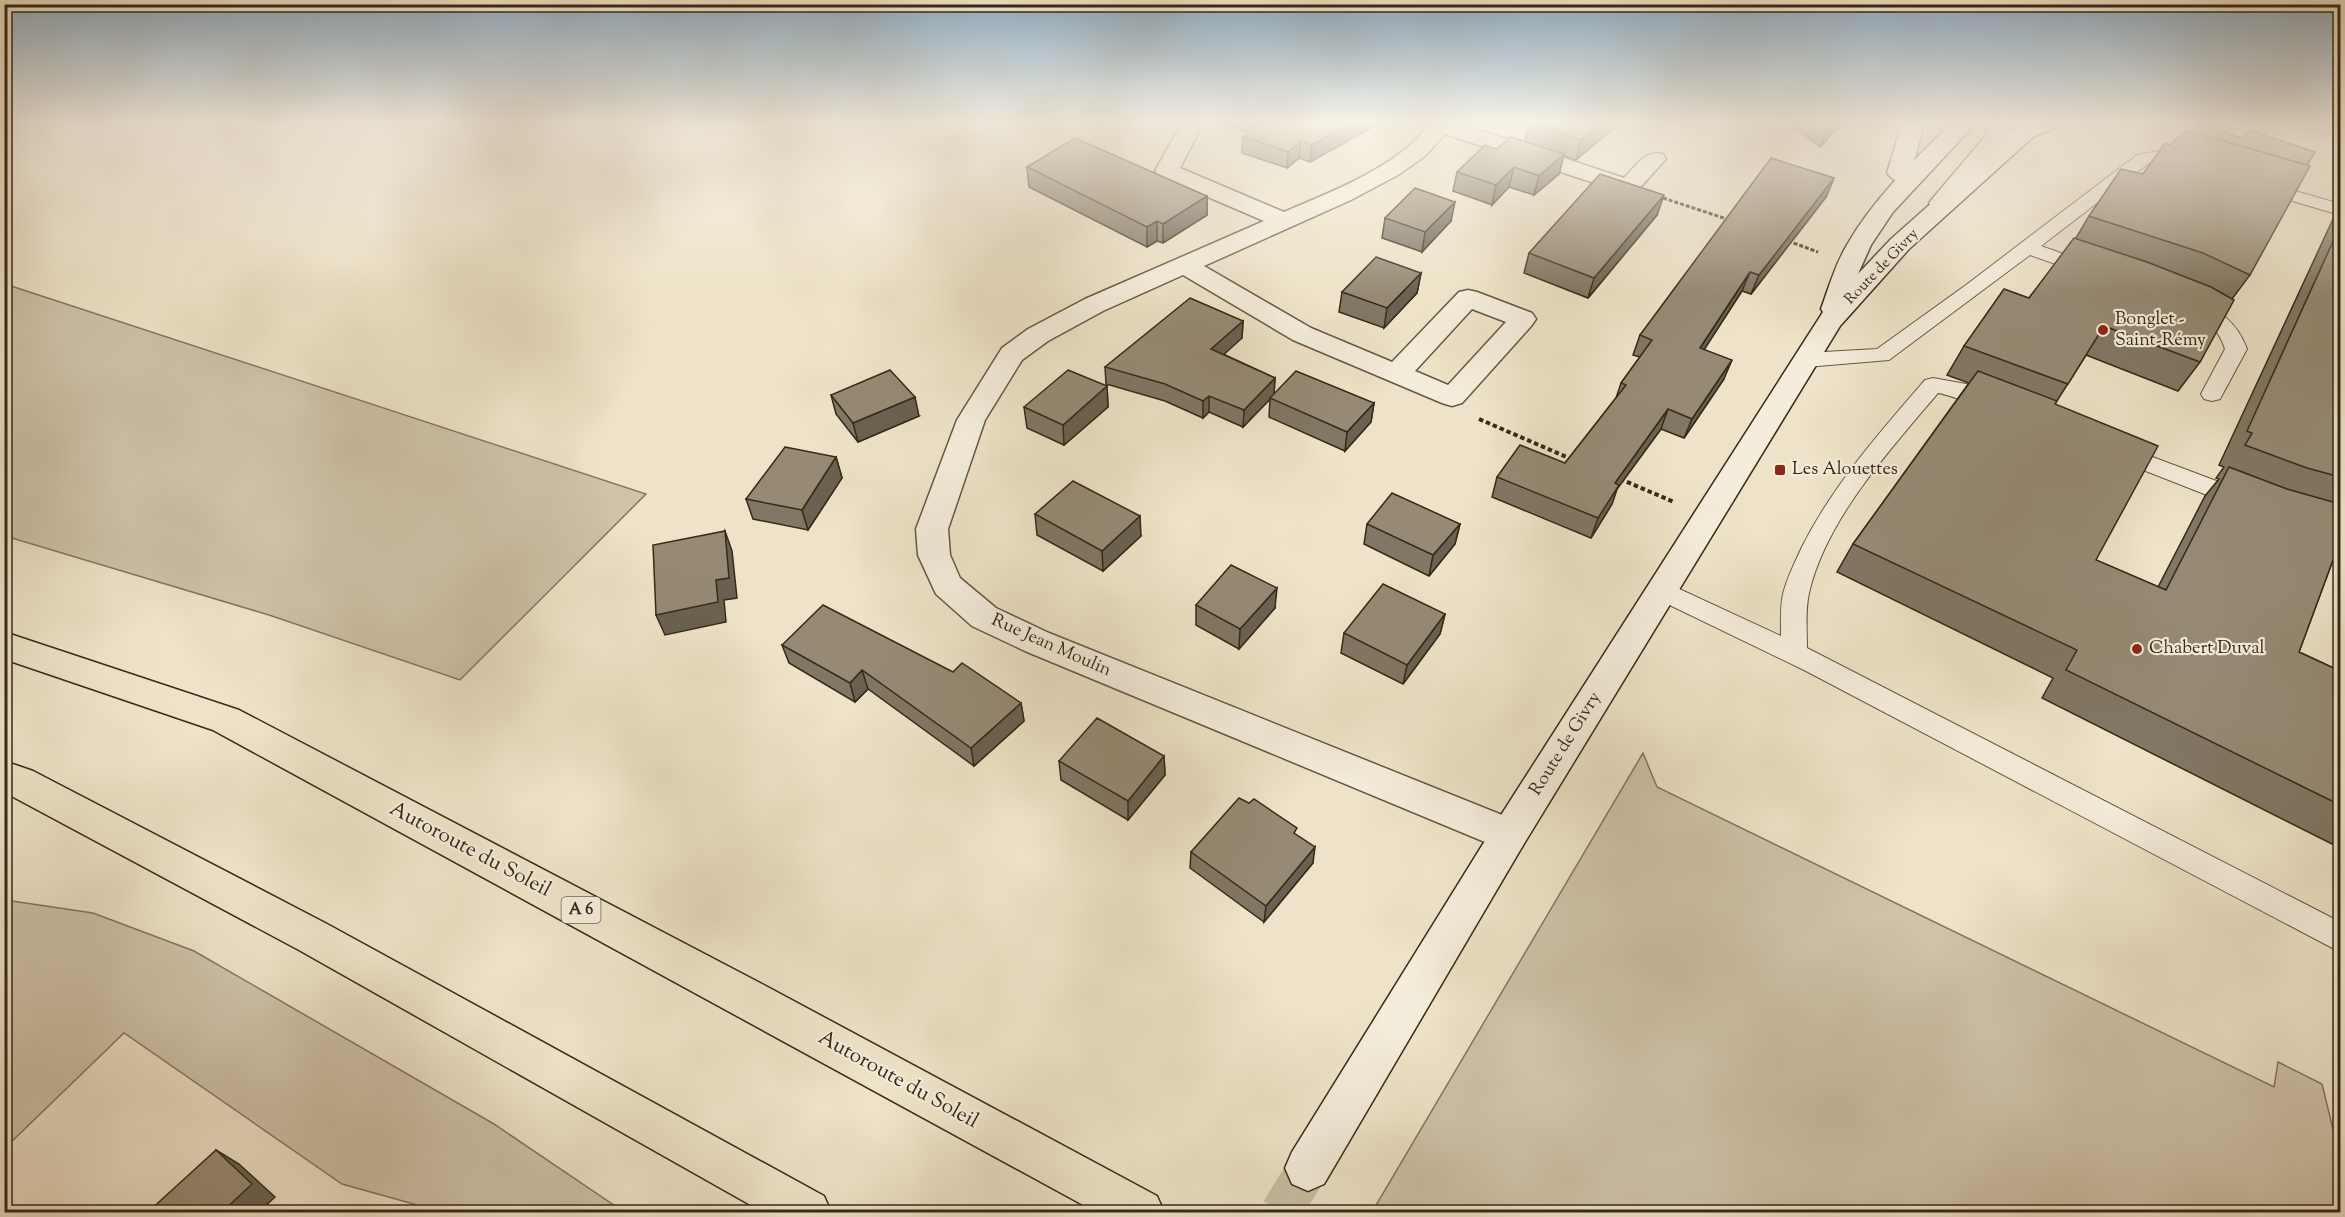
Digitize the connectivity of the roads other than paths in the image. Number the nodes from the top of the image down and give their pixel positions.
1 (1188, 180) edge
2 (1372, 180) edge
3 (1607, 180) edge
4 (1635, 180) edge
5 (1908, 180) edge
6 (1961, 180) edge
7 (1972, 180) edge
8 (2115, 180) edge
9 (2240, 180) edge
10 (2340, 210) edge
11 (1927, 220) junction
12 (1285, 221) junction
13 (2026, 247) junction
14 (1184, 265) junction
15 (2115, 278) edge
16 (2177, 301) edge
17 (1829, 322) junction
18 (1806, 360) junction
19 (1396, 374) junction
20 (2212, 394) dead end
21 (2013, 411) edge
22 (2102, 445) edge
23 (2269, 510) edge
24 (1662, 590) junction
25 (4, 645) edge
26 (1794, 654) junction
27 (4, 776) edge
28 (1509, 835) junction
29 (2340, 938) edge
30 (1308, 1168) tunnel mouth
31 (808, 1212) edge
32 (1141, 1212) edge

1 - 12 street
2 - 12 street, Rue Jean Moulin
3 - 4 street, Rue Jean Moulin
5 - 17 street, Route de Givry
6 - 11 street
7 - 11 street, Route de Givry
8 - 13 lane
9 - 10 lane
11 - 17 street, Route de Givry
12 - 14 street, Rue Jean Moulin
13 - 15 lane
13 - 18 lane
14 - 19 street
14 - 28 street, Rue Jean Moulin
16 - 20 lane
17 - 18 street, Route de Givry
18 - 24 street, Route de Givry
19 - 19 street
21 - 26 lane
22 - 23 lane
24 - 26 lane
24 - 28 street, Route de Givry
25 - 32 highway, Autoroute du Soleil / A 6
26 - 29 lane
27 - 31 highway
28 - 30 street, Route de Givry

